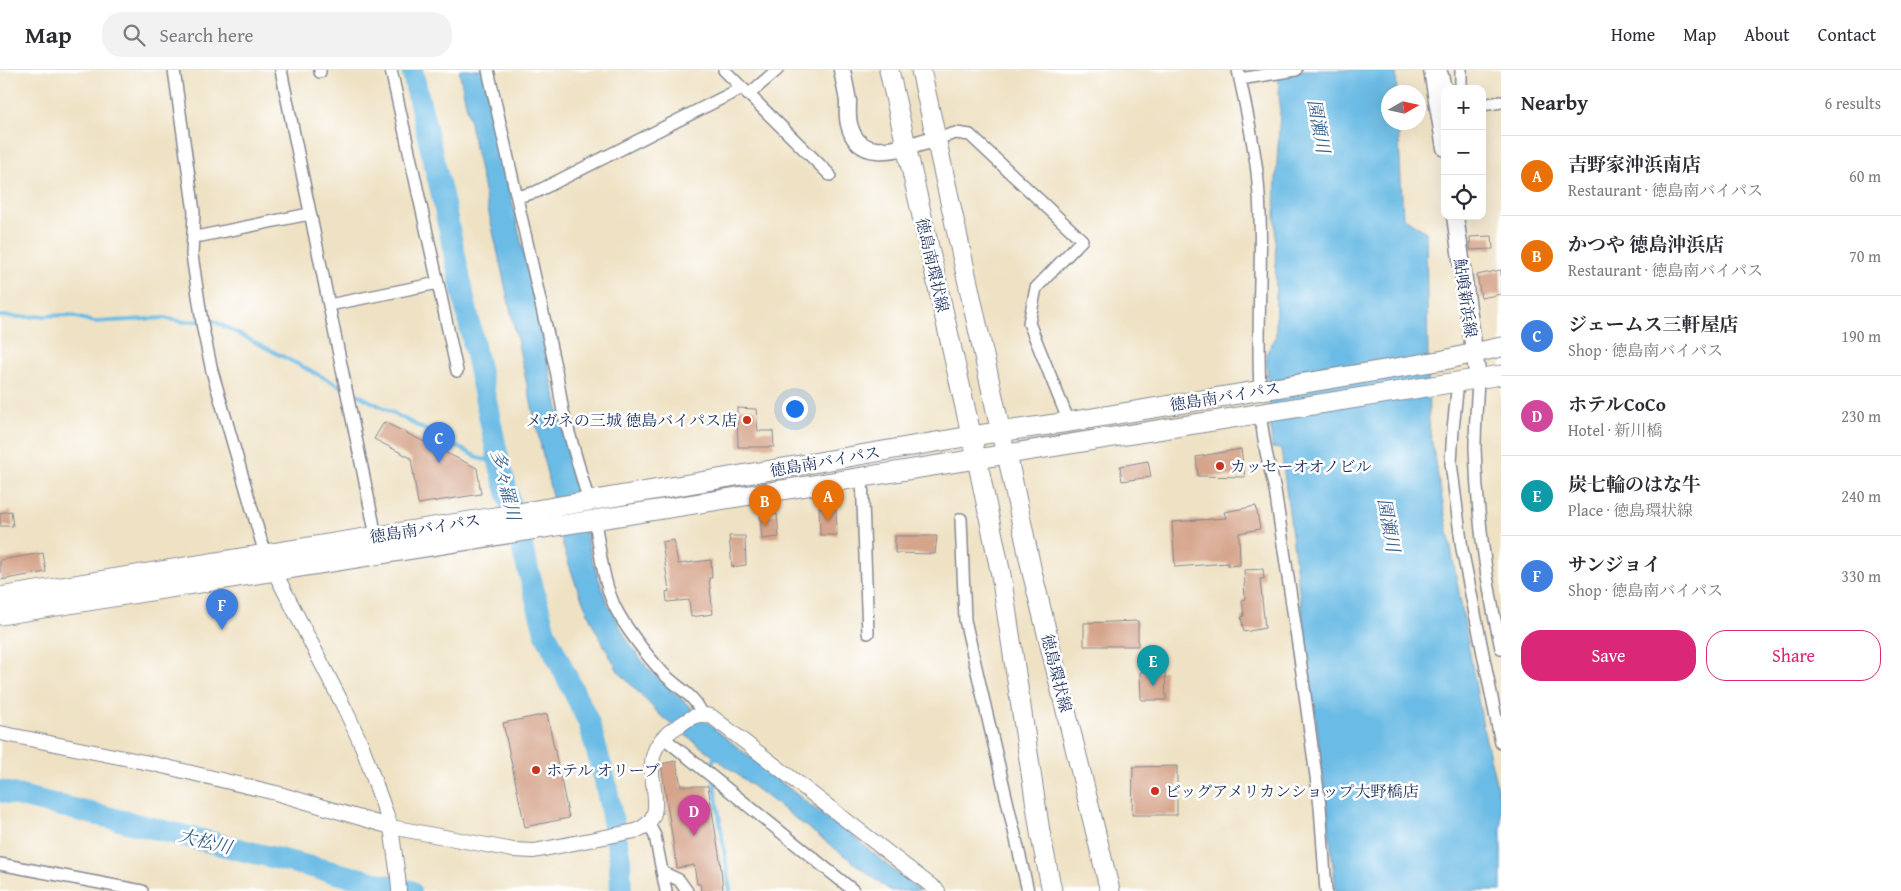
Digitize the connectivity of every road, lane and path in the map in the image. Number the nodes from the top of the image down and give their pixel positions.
1 (174, 70) edge
2 (281, 70) edge
3 (391, 70) edge
4 (488, 70) edge
5 (724, 70) edge
6 (777, 70) edge
7 (842, 70) edge
8 (889, 70) edge
9 (921, 70) edge
10 (1296, 70) edge
11 (1432, 70) edge
12 (1441, 70) edge
13 (1461, 70) edge
14 (1239, 74) edge
15 (1445, 85) edge
16 (1461, 85) edge
17 (745, 91) junction
18 (1501, 102) edge
19 (1486, 104) edge
20 (1442, 130) edge
21 (935, 139) junction
22 (906, 146) junction
23 (830, 175) dead end
24 (517, 197) junction
25 (309, 214) junction
26 (1456, 220) edge
27 (193, 236) junction
28 (438, 283) junction
29 (329, 305) junction
30 (1501, 347) edge
31 (1474, 354) junction
32 (457, 371) dead end
33 (1501, 375) edge
34 (1478, 379) junction
35 (1451, 383) junction
36 (1263, 390) junction
37 (1263, 414) junction
38 (1069, 422) junction
39 (1001, 432) junction
40 (971, 436) junction
41 (1006, 454) junction
42 (977, 459) junction
43 (862, 476) junction
44 (589, 511) junction
45 (961, 520) dead end
46 (492, 527) junction
47 (376, 536) junction
48 (265, 554) junction
49 (273, 571) junction
50 (0, 597) edge
51 (0, 615) edge
52 (868, 633) dead end
53 (1501, 648) edge
54 (698, 714) junction
55 (0, 733) edge
56 (667, 735) junction
57 (1501, 743) edge
58 (649, 824) junction
59 (392, 832) junction
60 (0, 864) edge
61 (662, 872) junction
62 (853, 890) edge
63 (142, 891) edge
64 (399, 891) edge
65 (666, 891) edge
66 (687, 891) edge
67 (938, 891) edge
68 (1028, 891) edge
69 (1052, 891) edge
70 (1110, 891) edge
71 (1326, 891) edge

1 - 27 street
2 - 25 street
3 - 28 street
4 - 24 street
5 - 17 street
6 - 17 street
7 - 22 main road
8 - 22 main road, 徳島南環状線
9 - 21 main road, 徳島南環状線
10 - 14 street
11 - 20 main road
12 - 15 street
13 - 16 street
14 - 36 street
17 - 23 street
17 - 24 street
18 - 19 street
21 - 22 main road
21 - 38 street
21 - 39 main road, 徳島南環状線
22 - 40 main road, 徳島南環状線
24 - 44 street
25 - 27 street
25 - 29 street
26 - 31 main road, 鮎喰新浜線
27 - 48 street
28 - 29 street
28 - 32 street
29 - 47 street
30 - 31 main road, 徳島南バイパス
31 - 34 main road, 鮎喰新浜線
31 - 36 main road, 徳島南バイパス
33 - 34 main road, 徳島南バイパス
34 - 35 main road, 徳島南バイパス
34 - 53 street
35 - 37 main road, 徳島南バイパス
35 - 57 street
36 - 38 main road, 徳島南バイパス
37 - 41 main road, 徳島南バイパス
37 - 71 street
38 - 39 main road, 徳島南バイパス
39 - 40 main road, 徳島南バイパス
39 - 41 main road, 徳島南環状線
40 - 42 main road, 徳島南環状線
40 - 44 main road, 徳島南バイパス
41 - 42 main road, 徳島南バイパス
41 - 70 main road, 徳島環状線
42 - 43 main road, 徳島南バイパス
42 - 69 main road
43 - 44 main road, 徳島南バイパス
43 - 52 street
44 - 46 main road, 徳島南バイパス
44 - 54 street
45 - 68 street
46 - 47 main road, 徳島南バイパス
46 - 49 main road, 徳島南バイパス
47 - 48 main road, 徳島南バイパス
48 - 49 street
48 - 50 main road, 徳島南バイパス
49 - 51 main road, 徳島南バイパス
49 - 59 street
54 - 56 street
54 - 67 street
55 - 59 street
56 - 58 street
56 - 62 street
58 - 59 street
58 - 61 street
59 - 64 street
60 - 63 street
61 - 65 street
61 - 66 street

